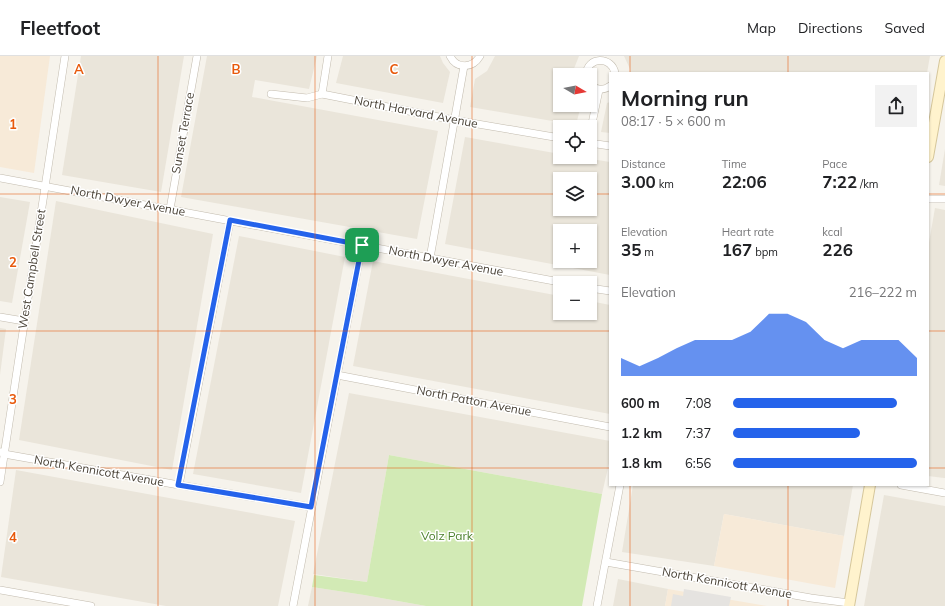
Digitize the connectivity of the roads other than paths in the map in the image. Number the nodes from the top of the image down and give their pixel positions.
1 (65, 56) edge
2 (197, 56) edge
3 (328, 56) edge
4 (450, 56) edge
5 (480, 56) edge
6 (945, 61) edge
7 (464, 66) junction
8 (588, 68) edge
9 (616, 72) edge
10 (609, 86) edge
11 (599, 90) joint
12 (271, 94) dead end
13 (322, 94) junction
14 (454, 120) junction
15 (593, 120) edge
16 (553, 137) edge
17 (597, 143) edge
18 (609, 146) edge
19 (929, 151) edge
20 (0, 178) edge
21 (45, 186) junction
22 (929, 199) edge
23 (945, 199) edge
24 (170, 209) junction
25 (230, 220) junction
26 (362, 245) junction
27 (430, 258) junction
28 (553, 281) edge
29 (597, 289) edge
30 (609, 292) edge
31 (0, 317) edge
32 (24, 321) junction
33 (337, 375) junction
34 (609, 426) edge
35 (2, 453) edge
36 (0, 482) edge
37 (178, 485) junction
38 (620, 486) edge
39 (870, 486) edge
40 (906, 486) edge
41 (945, 493) edge
42 (311, 507) junction
43 (606, 562) junction
44 (0, 590) edge
45 (849, 604) edge
46 (91, 606) edge
47 (293, 606) edge
48 (597, 606) edge

1 - 21 street, West Campbell Street
2 - 24 street, Sunset Terrace
3 - 13 street
4 - 7 street
5 - 7 street
6 - 19 main road
7 - 14 street
8 - 9 street
10 - 11 street
11 - 15 street
12 - 13 street, North Harvard Avenue
13 - 14 street, North Harvard Avenue
14 - 16 street, North Harvard Avenue
14 - 27 street
17 - 18 street
20 - 21 street, North Dwyer Avenue
21 - 24 street, North Dwyer Avenue
21 - 32 street, West Campbell Street
22 - 23 street
24 - 25 street, North Dwyer Avenue
25 - 26 street, North Dwyer Avenue
25 - 37 street
26 - 27 street, North Dwyer Avenue
26 - 33 street
27 - 28 street, North Dwyer Avenue
29 - 30 street
31 - 32 street
32 - 35 street, West Campbell Street
33 - 34 street, North Patton Avenue
33 - 42 street
35 - 36 street, West Campbell Street
35 - 37 street, North Kennicott Avenue
37 - 42 street, North Kennicott Avenue
38 - 43 street
39 - 45 main road
40 - 41 street
42 - 47 street
43 - 45 street, North Kennicott Avenue
43 - 48 street
44 - 46 street

